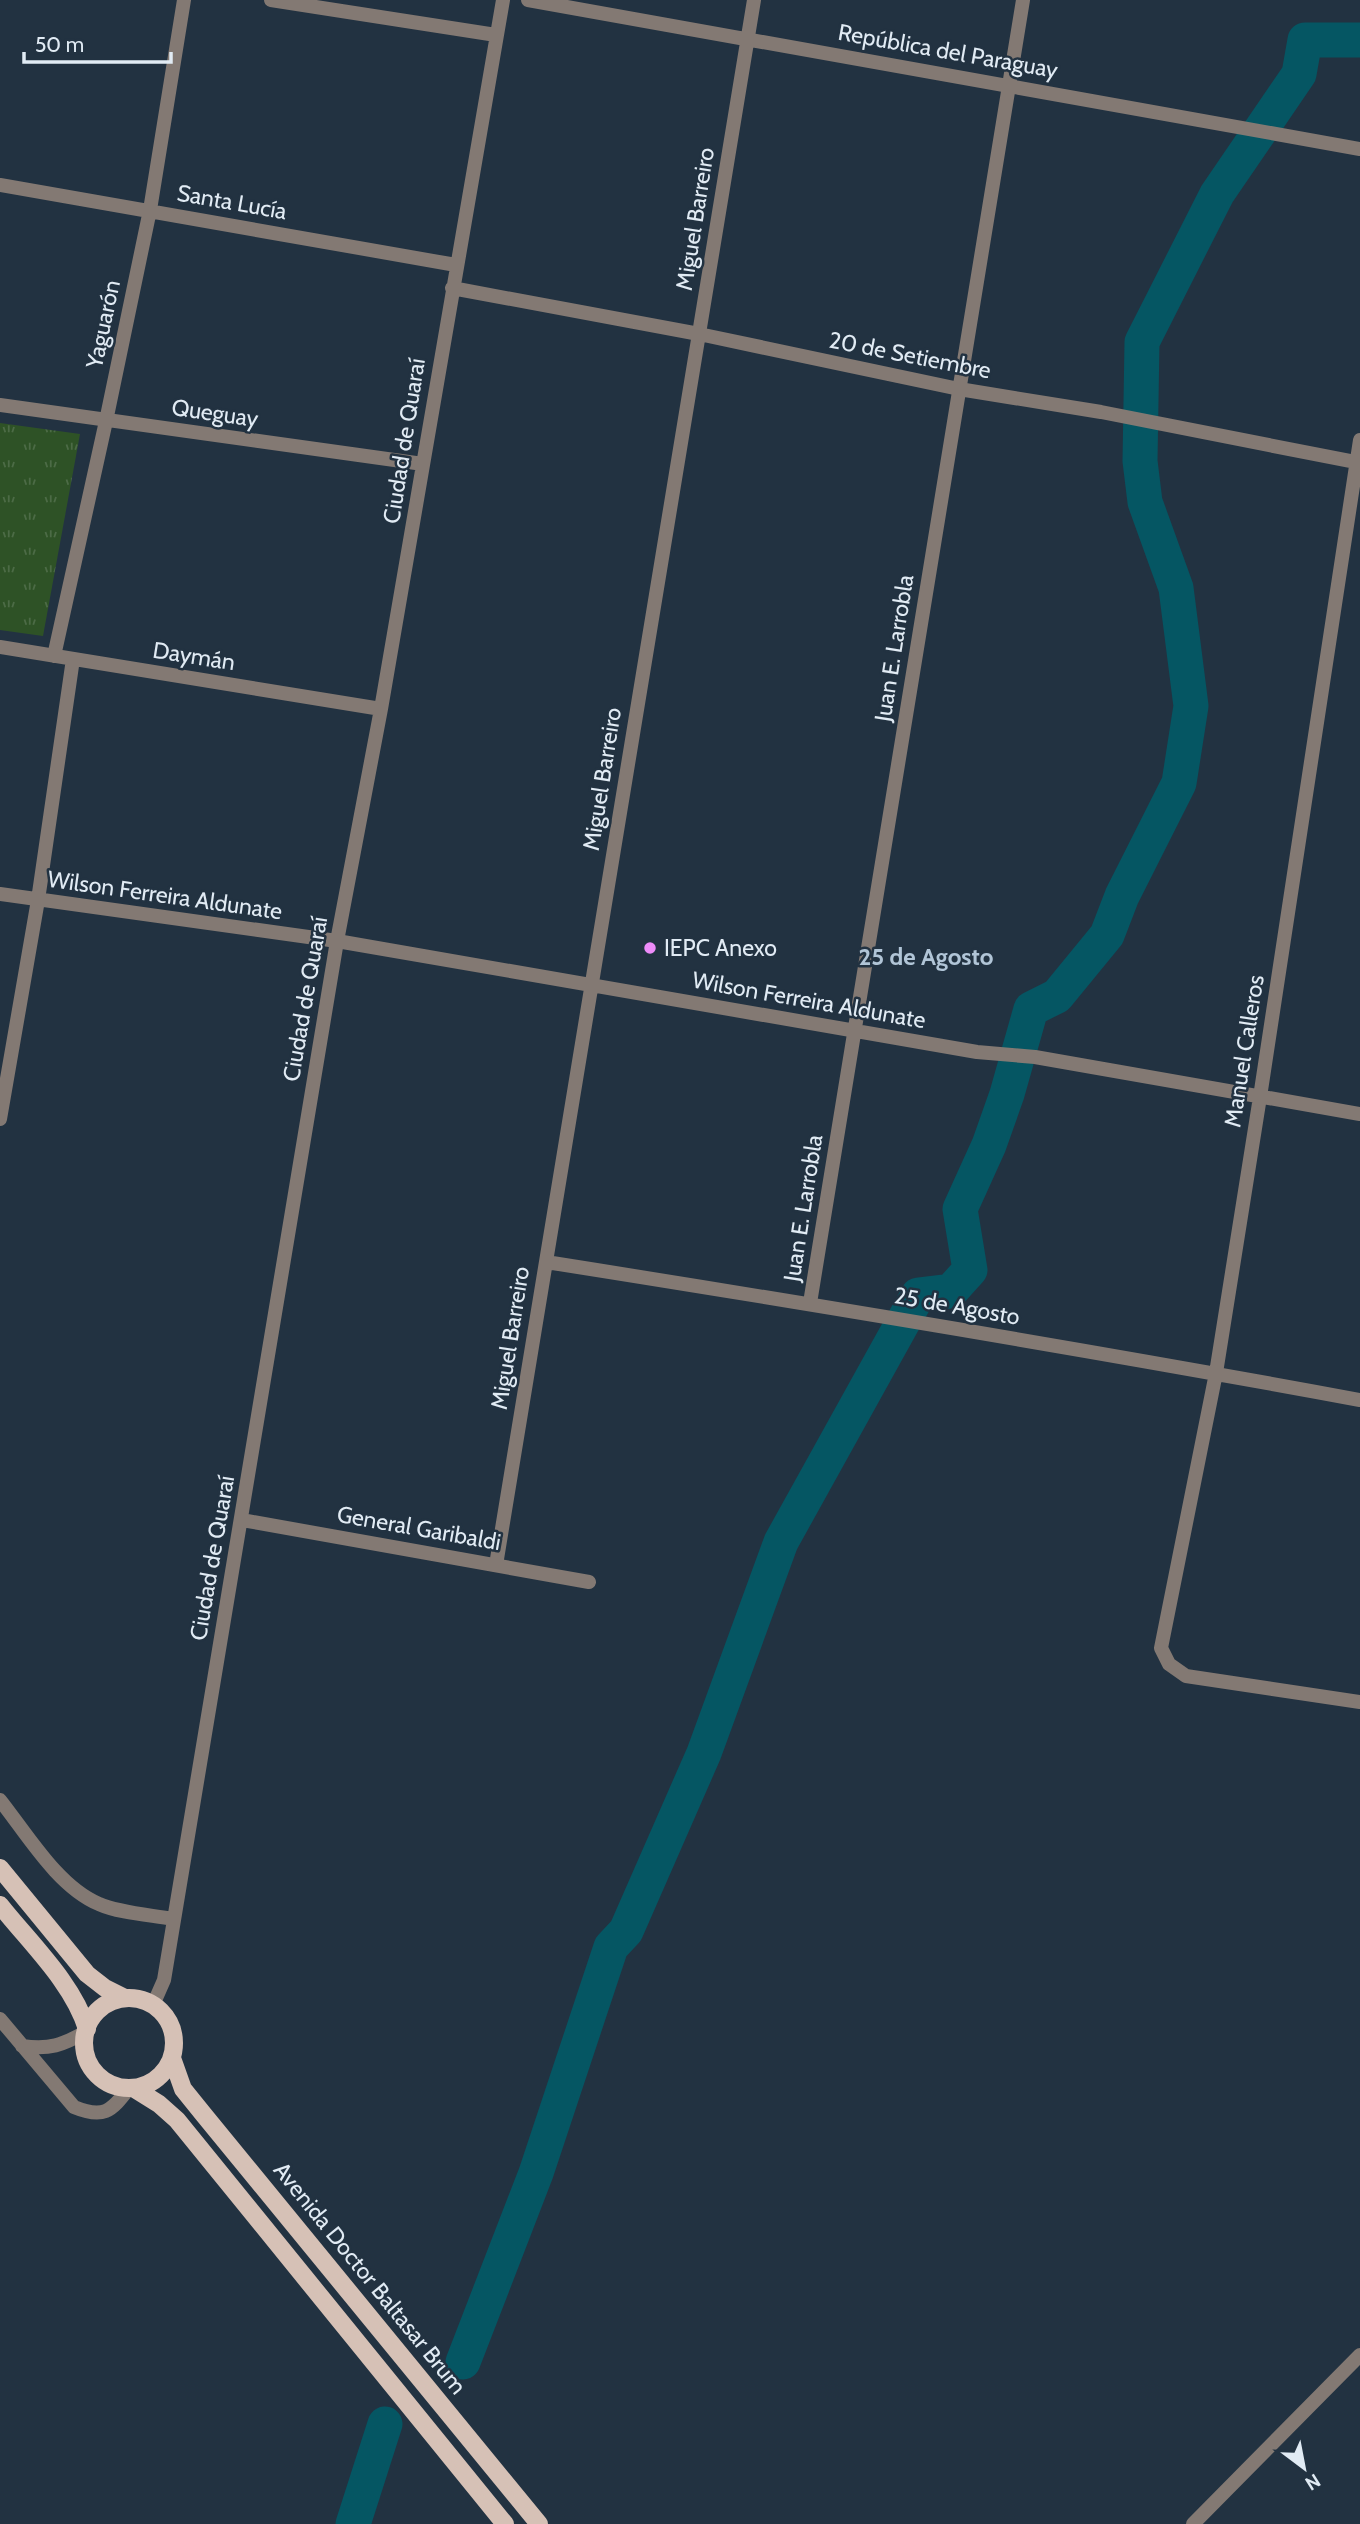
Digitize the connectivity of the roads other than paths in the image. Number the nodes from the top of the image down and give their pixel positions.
1 (184, 0) edge
2 (271, 0) edge
3 (503, 0) edge
4 (528, 0) edge
5 (754, 0) edge
6 (1023, 0) edge
7 (496, 35) junction
8 (748, 38) junction
9 (1009, 84) junction
10 (1360, 149) edge
11 (0, 185) edge
12 (150, 210) junction
13 (456, 265) junction
14 (452, 288) junction
15 (699, 334) junction
16 (959, 389) junction
17 (0, 405) edge
18 (107, 421) junction
19 (1360, 440) edge
20 (1358, 463) edge
21 (424, 464) junction
22 (0, 647) edge
23 (54, 656) junction
24 (73, 659) junction
25 (381, 709) junction
26 (0, 894) edge
27 (38, 900) junction
28 (337, 941) junction
29 (591, 986) junction
30 (854, 1031) junction
31 (1260, 1097) junction
32 (1360, 1114) edge
33 (0, 1119) edge
34 (545, 1262) junction
35 (810, 1303) junction
36 (1216, 1374) junction
37 (1360, 1400) edge
38 (242, 1520) junction
39 (496, 1565) junction
40 (589, 1581) dead end
41 (1360, 1702) edge
42 (0, 1800) edge
43 (0, 1868) edge
44 (0, 1905) edge
45 (173, 1919) junction
46 (125, 1998) junction
47 (153, 2005) junction
48 (0, 2019) edge
49 (86, 2030) junction
50 (22, 2046) junction
51 (172, 2058) junction
52 (132, 2088) junction
53 (1360, 2356) edge
54 (505, 2524) edge
55 (539, 2524) edge
56 (1193, 2524) edge

1 - 12 street, Yaguarón
2 - 7 street
3 - 7 street, Ciudad de Quaraí
4 - 8 street, República del Paraguay
5 - 8 street, Miguel Barreiro
6 - 9 street, Juan E. Larrobla
7 - 13 street, Ciudad de Quaraí
8 - 9 street, República del Paraguay
8 - 15 street, Miguel Barreiro
9 - 10 street, República del Paraguay
9 - 16 street, Juan E. Larrobla
11 - 12 street, Santa Lucía
12 - 13 street, Santa Lucía
12 - 18 street, Yaguarón
13 - 14 street, Ciudad de Quaraí
14 - 15 street, 20 de Setiembre
14 - 21 street, Ciudad de Quaraí
15 - 16 street, 20 de Setiembre
15 - 29 street, Miguel Barreiro
16 - 20 street, 20 de Setiembre
16 - 30 street, Juan E. Larrobla
17 - 18 street, Queguay
18 - 21 street, Queguay
18 - 23 street, Yaguarón
19 - 20 street, Manuel Calleros
20 - 31 street, Manuel Calleros
21 - 25 street, Ciudad de Quaraí
22 - 23 street, Daymán
23 - 24 street, Daymán
24 - 25 street, Daymán
24 - 27 street
25 - 28 street, Ciudad de Quaraí
26 - 27 street, Wilson Ferreira Aldunate
27 - 28 street, Wilson Ferreira Aldunate
27 - 33 street
28 - 29 street, Wilson Ferreira Aldunate
28 - 38 street, Ciudad de Quaraí
29 - 30 street, Wilson Ferreira Aldunate
29 - 34 street, Miguel Barreiro
30 - 31 street, Wilson Ferreira Aldunate
30 - 35 street, Juan E. Larrobla
31 - 32 street, Wilson Ferreira Aldunate
31 - 36 street, Manuel Calleros
34 - 35 street, 25 de Agosto
34 - 39 street, Miguel Barreiro
35 - 36 street, 25 de Agosto
36 - 37 street, 25 de Agosto
36 - 41 street, Manuel Calleros
38 - 39 street, General Garibaldi
38 - 45 street, Ciudad de Quaraí
39 - 40 street, General Garibaldi
42 - 45 street
43 - 46 main road
44 - 49 main road
45 - 47 street, Ciudad de Quaraí
46 - 47 main road
46 - 49 main road
47 - 51 main road
48 - 50 street
49 - 50 street
49 - 52 main road
50 - 52 street
51 - 52 main road
51 - 55 main road, Avenida Doctor Baltasar Brum
52 - 54 main road
53 - 56 street

